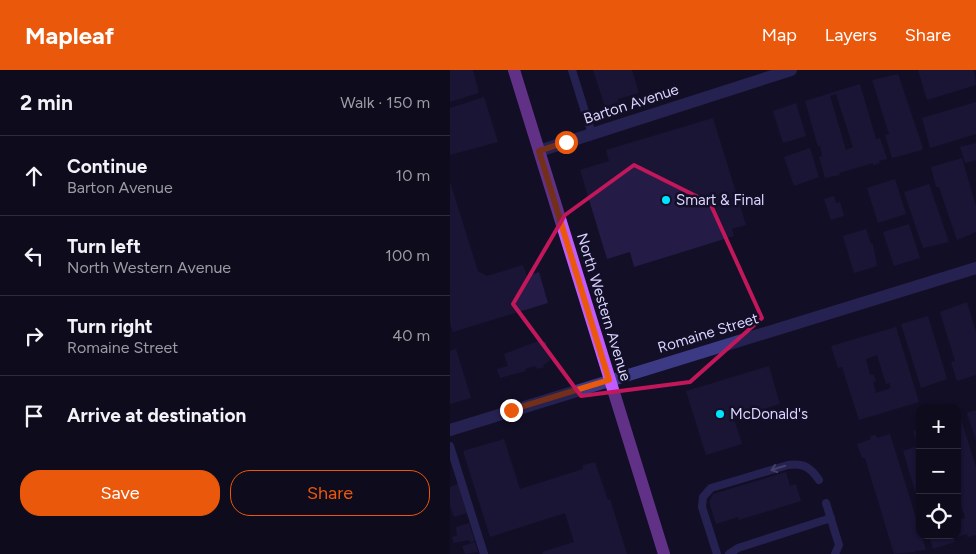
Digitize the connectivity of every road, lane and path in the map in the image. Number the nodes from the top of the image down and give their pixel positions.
1 (514, 70) edge
2 (572, 70) edge
3 (791, 70) edge
4 (592, 134) junction
5 (539, 151) junction
6 (976, 268) edge
7 (609, 380) junction
8 (450, 430) edge
9 (450, 446) edge
10 (819, 480) dead end
11 (826, 503) dead end
12 (831, 518) junction
13 (484, 554) edge
14 (664, 554) edge
15 (717, 554) edge
16 (729, 554) edge
17 (835, 554) edge

1 - 5 main road, North Western Avenue
2 - 4 lane
3 - 4 street, Barton Avenue
4 - 5 street, Barton Avenue
5 - 7 main road, North Western Avenue
6 - 7 street, Romaine Street
7 - 8 street, Romaine Street
7 - 14 main road, North Western Avenue
9 - 13 lane
10 -> 15 lane
11 - 12 lane
12 - 16 lane
12 - 17 lane

